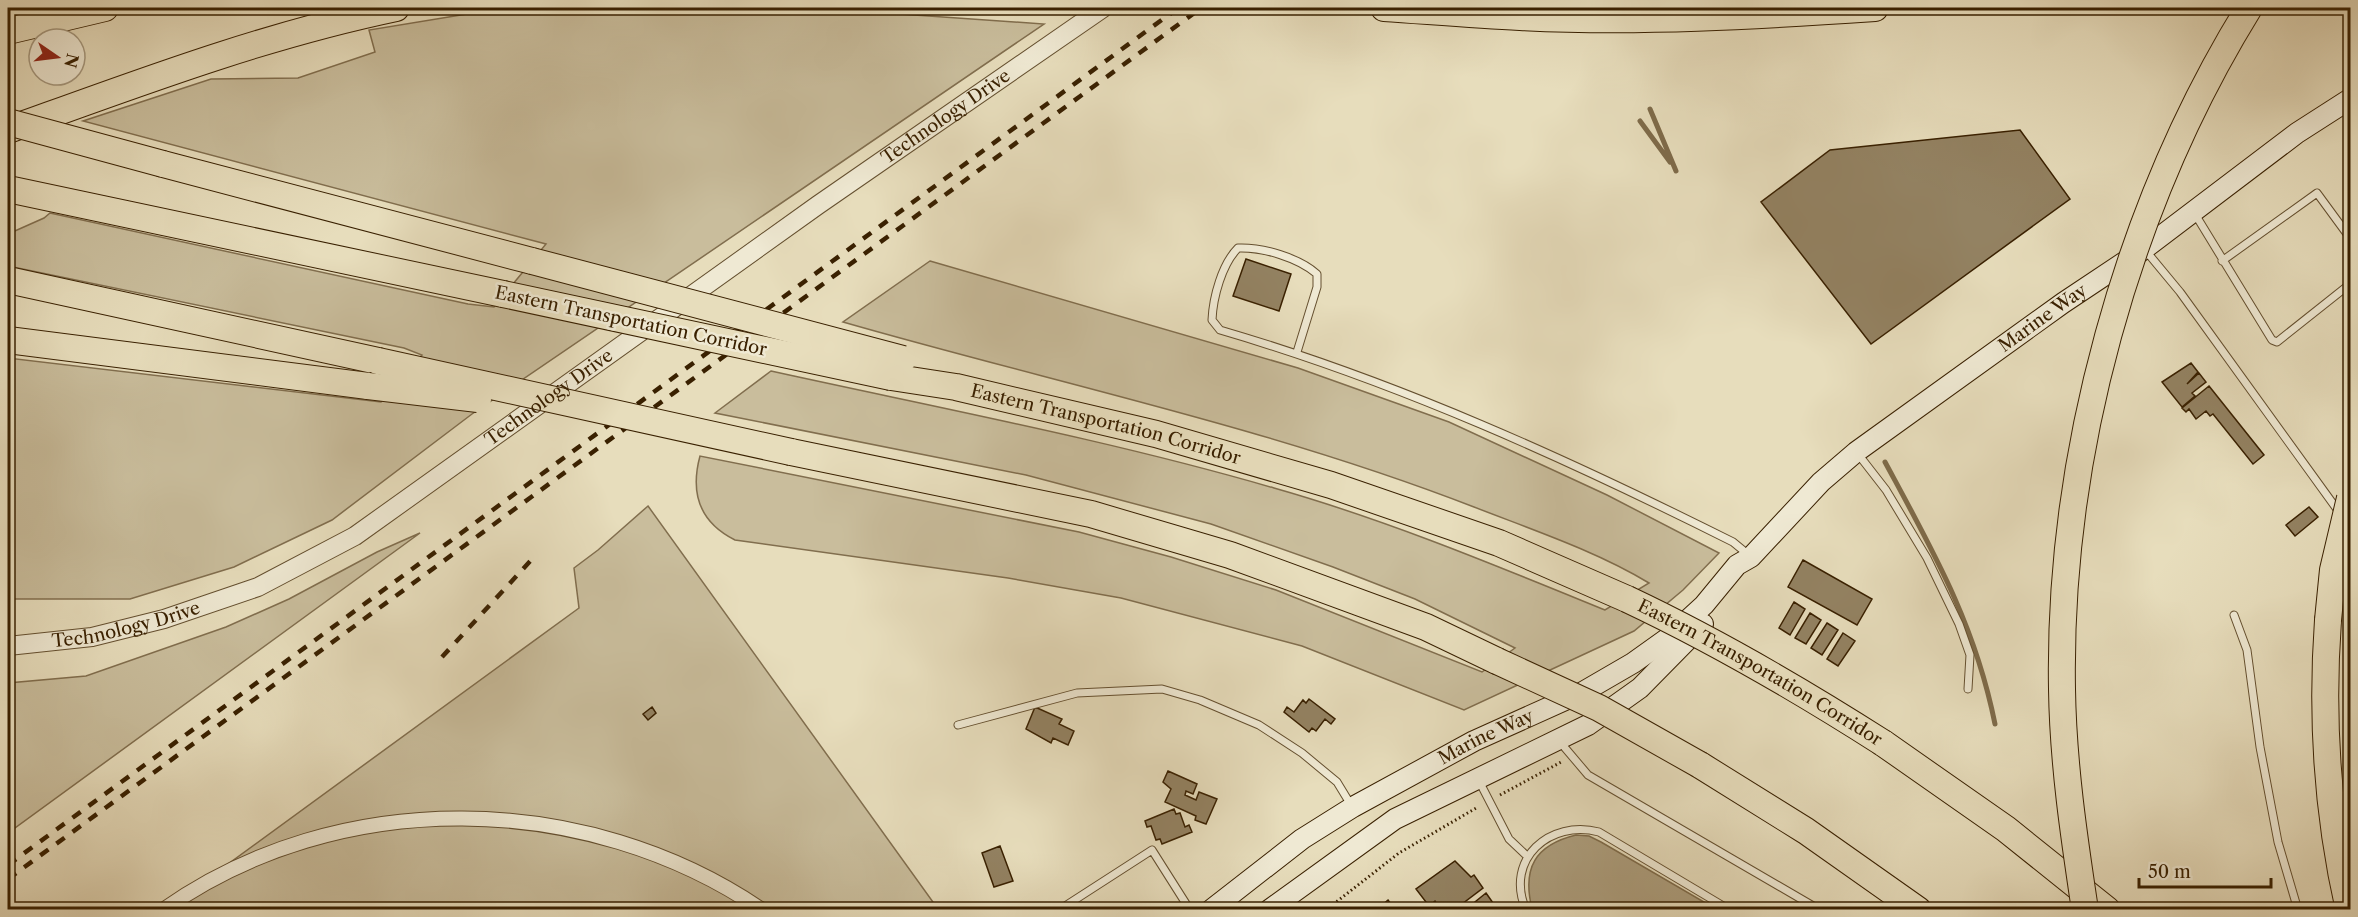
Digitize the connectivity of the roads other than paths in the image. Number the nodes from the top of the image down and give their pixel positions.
1 (105, 8) edge
2 (396, 8) edge
3 (1103, 8) edge
4 (1384, 8) edge
5 (1875, 8) edge
6 (2249, 8) edge
7 (8, 31) edge
8 (2350, 101) edge
9 (8, 122) edge
10 (8, 130) edge
11 (8, 189) edge
12 (2194, 212) junction
13 (2350, 238) edge
14 (2144, 249) junction
15 (2222, 261) junction
16 (8, 280) edge
17 (2350, 284) edge
18 (8, 340) edge
19 (1297, 352) junction
20 (897, 368) junction
21 (610, 414) junction
22 (1856, 452) junction
23 (2350, 498) edge
24 (2350, 531) edge
25 (1751, 557) junction
26 (2235, 615) dead end
27 (8, 646) edge
28 (1968, 689) dead end
29 (958, 725) dead end
30 (1558, 740) junction
31 (1478, 779) junction
32 (1353, 807) junction
33 (1528, 857) junction
34 (163, 909) edge
35 (762, 909) edge
36 (1059, 909) edge
37 (1190, 909) edge
38 (1211, 909) edge
39 (1269, 909) edge
40 (1526, 909) edge
41 (1730, 909) edge
42 (1820, 909) edge
43 (1918, 909) edge
44 (2085, 909) edge
45 (2107, 909) edge
46 (2298, 909) edge
47 (2349, 909) edge

1 - 7 highway
2 - 10 highway
3 - 27 street, Technology Drive
4 - 5 highway
6 - 44 highway, bridge
8 - 12 main road, Marine Way
9 - 20 highway, bridge
11 - 20 highway, Eastern Transportation Corridor, bridge
12 - 14 main road, Marine Way
12 - 15 lane
13 - 15 lane
14 - 22 main road, Marine Way
14 - 24 lane
15 - 17 lane
16 - 21 highway, bridge
18 - 21 highway, bridge
19 - 19 lane
19 - 25 lane
20 - 45 highway, Eastern Transportation Corridor, bridge
21 - 43 highway, bridge
22 - 25 main road, Marine Way
22 - 28 lane
23 - 47 highway, bridge
25 - 30 main road, Marine Way
25 - 32 main road, Marine Way
26 - 46 lane
29 - 32 lane
30 - 31 main road, Marine Way
30 - 42 lane
31 - 33 lane
31 - 39 main road, Marine Way
32 - 38 main road, Marine Way
33 - 40 lane
33 - 41 lane
34 - 35 street
36 - 37 lane

